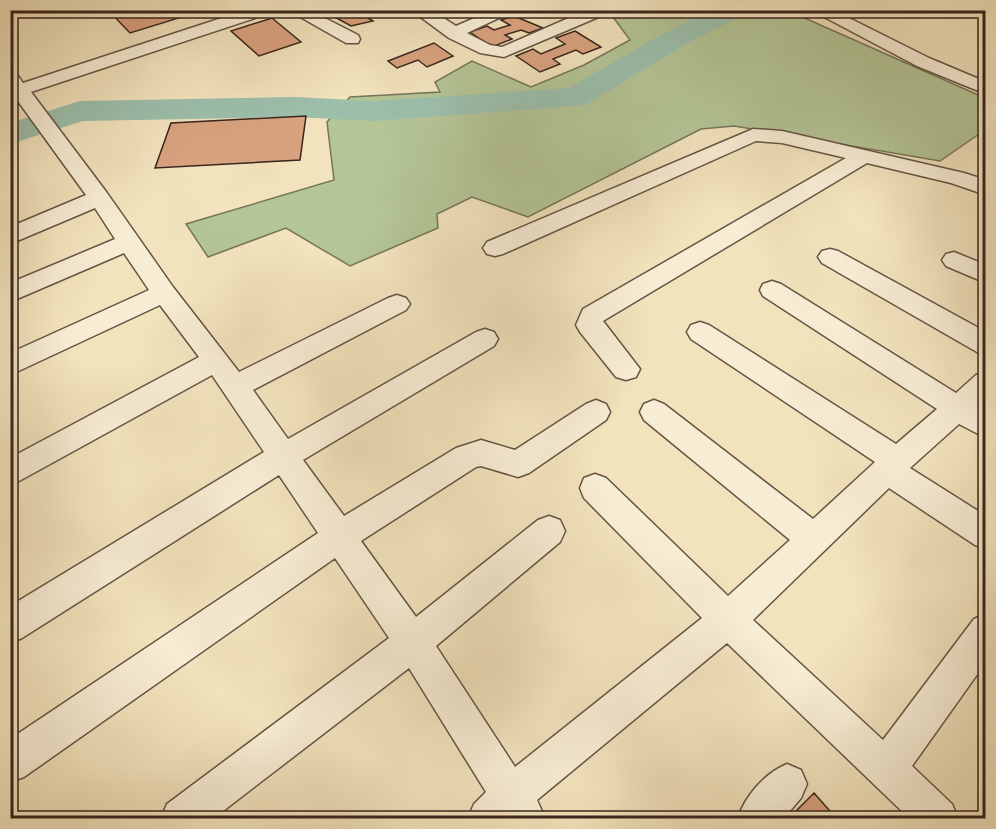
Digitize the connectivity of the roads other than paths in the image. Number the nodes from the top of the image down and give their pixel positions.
1 (264, 10) edge
2 (296, 10) edge
3 (419, 10) edge
4 (602, 10) edge
5 (819, 10) edge
6 (856, 10) edge
7 (512, 12) edge
8 (540, 21) dead end
9 (560, 28) junction
10 (455, 32) junction
11 (905, 34) dead end
12 (352, 39) dead end
13 (935, 49) dead end
14 (986, 73) edge
15 (986, 89) edge
16 (17, 91) edge
17 (866, 156) junction
18 (986, 188) edge
19 (99, 198) junction
20 (10, 236) edge
21 (128, 242) junction
22 (495, 248) dead end
23 (830, 257) dead end
24 (954, 260) dead end
25 (986, 275) edge
26 (772, 290) dead end
27 (10, 293) edge
28 (164, 293) junction
29 (397, 304) dead end
30 (700, 332) dead end
31 (485, 339) dead end
32 (986, 345) edge
33 (216, 360) junction
34 (10, 365) edge
35 (626, 369) dead end
36 (986, 383) edge
37 (234, 387) junction
38 (957, 408) junction
39 (596, 411) dead end
40 (654, 412) dead end
41 (986, 426) edge
42 (282, 457) junction
43 (892, 466) junction
44 (10, 473) edge
45 (595, 488) dead end
46 (549, 531) dead end
47 (986, 534) edge
48 (339, 537) junction
49 (814, 539) junction
50 (728, 620) junction
51 (10, 626) edge
52 (986, 631) edge
53 (413, 642) junction
54 (10, 763) edge
55 (886, 769) junction
56 (787, 784) dead end
57 (508, 811) edge
58 (181, 819) edge
59 (758, 819) edge
60 (938, 819) edge

1 - 16 street
2 - 12 street
3 - 10 street
4 - 9 street
5 - 15 street
6 - 11 street
7 - 10 street
8 - 9 street
9 - 10 street
13 - 14 street
16 - 19 street
17 - 18 street
17 - 22 street
17 - 35 street
19 - 20 street
19 - 21 street
21 - 27 street
21 - 28 street
23 - 32 street
24 - 25 street
26 - 38 street
28 - 33 street
28 - 34 street
29 - 37 street
30 - 43 street
31 - 42 street
33 - 37 street
33 - 44 street
36 - 38 street
37 - 42 street
38 - 41 street
38 - 43 street
39 - 48 street
40 - 49 street
42 - 48 street
42 - 51 street
43 - 47 street
43 - 49 street
45 - 50 street
46 - 53 street
48 - 53 street
48 - 54 street
49 - 50 street
50 - 55 street
50 - 57 street
52 - 55 street
53 - 57 street
53 - 58 street
55 - 60 street
56 - 59 street

